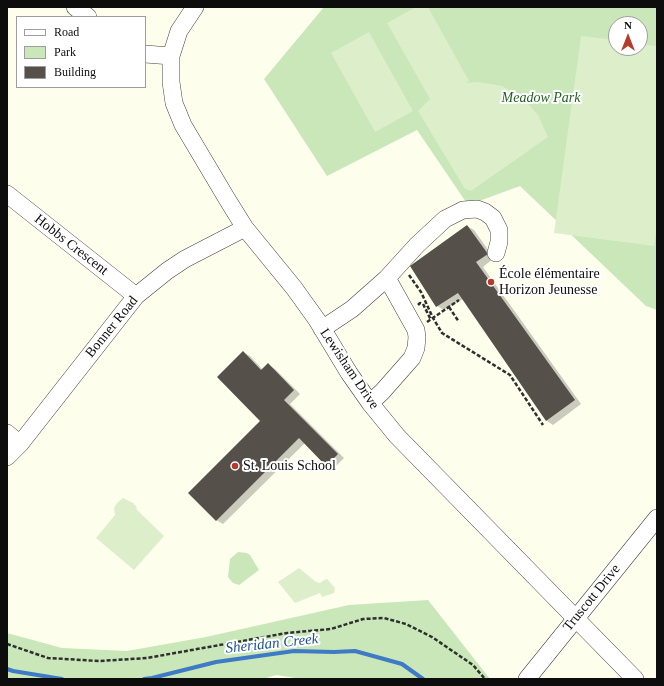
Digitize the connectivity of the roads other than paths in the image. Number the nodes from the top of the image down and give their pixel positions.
1 (75, 7) edge
2 (195, 7) edge
3 (87, 16) edge
4 (146, 54) edge
5 (171, 56) junction
6 (7, 194) edge
7 (245, 228) junction
8 (496, 253) dead end
9 (387, 278) junction
10 (136, 296) junction
11 (322, 329) junction
12 (370, 403) junction
13 (7, 433) edge
14 (20, 444) junction
15 (7, 457) edge
16 (657, 518) edge
17 (575, 619) junction
18 (527, 679) edge
19 (635, 679) edge

1 - 3 street
2 - 5 street, Lewisham Drive
4 - 5 street
5 - 7 street, Lewisham Drive
6 - 10 street, Hobbs Crescent
7 - 10 street, Bonner Road
7 - 11 street, Lewisham Drive
8 - 9 street
9 - 11 street
9 - 12 street
10 - 14 street, Bonner Road
11 - 12 street, Lewisham Drive
12 - 17 street, Lewisham Drive
13 - 14 street
14 - 15 street, Bonner Road
16 - 17 street, Truscott Drive
17 - 18 street, Truscott Drive
17 - 19 street, Lewisham Drive

